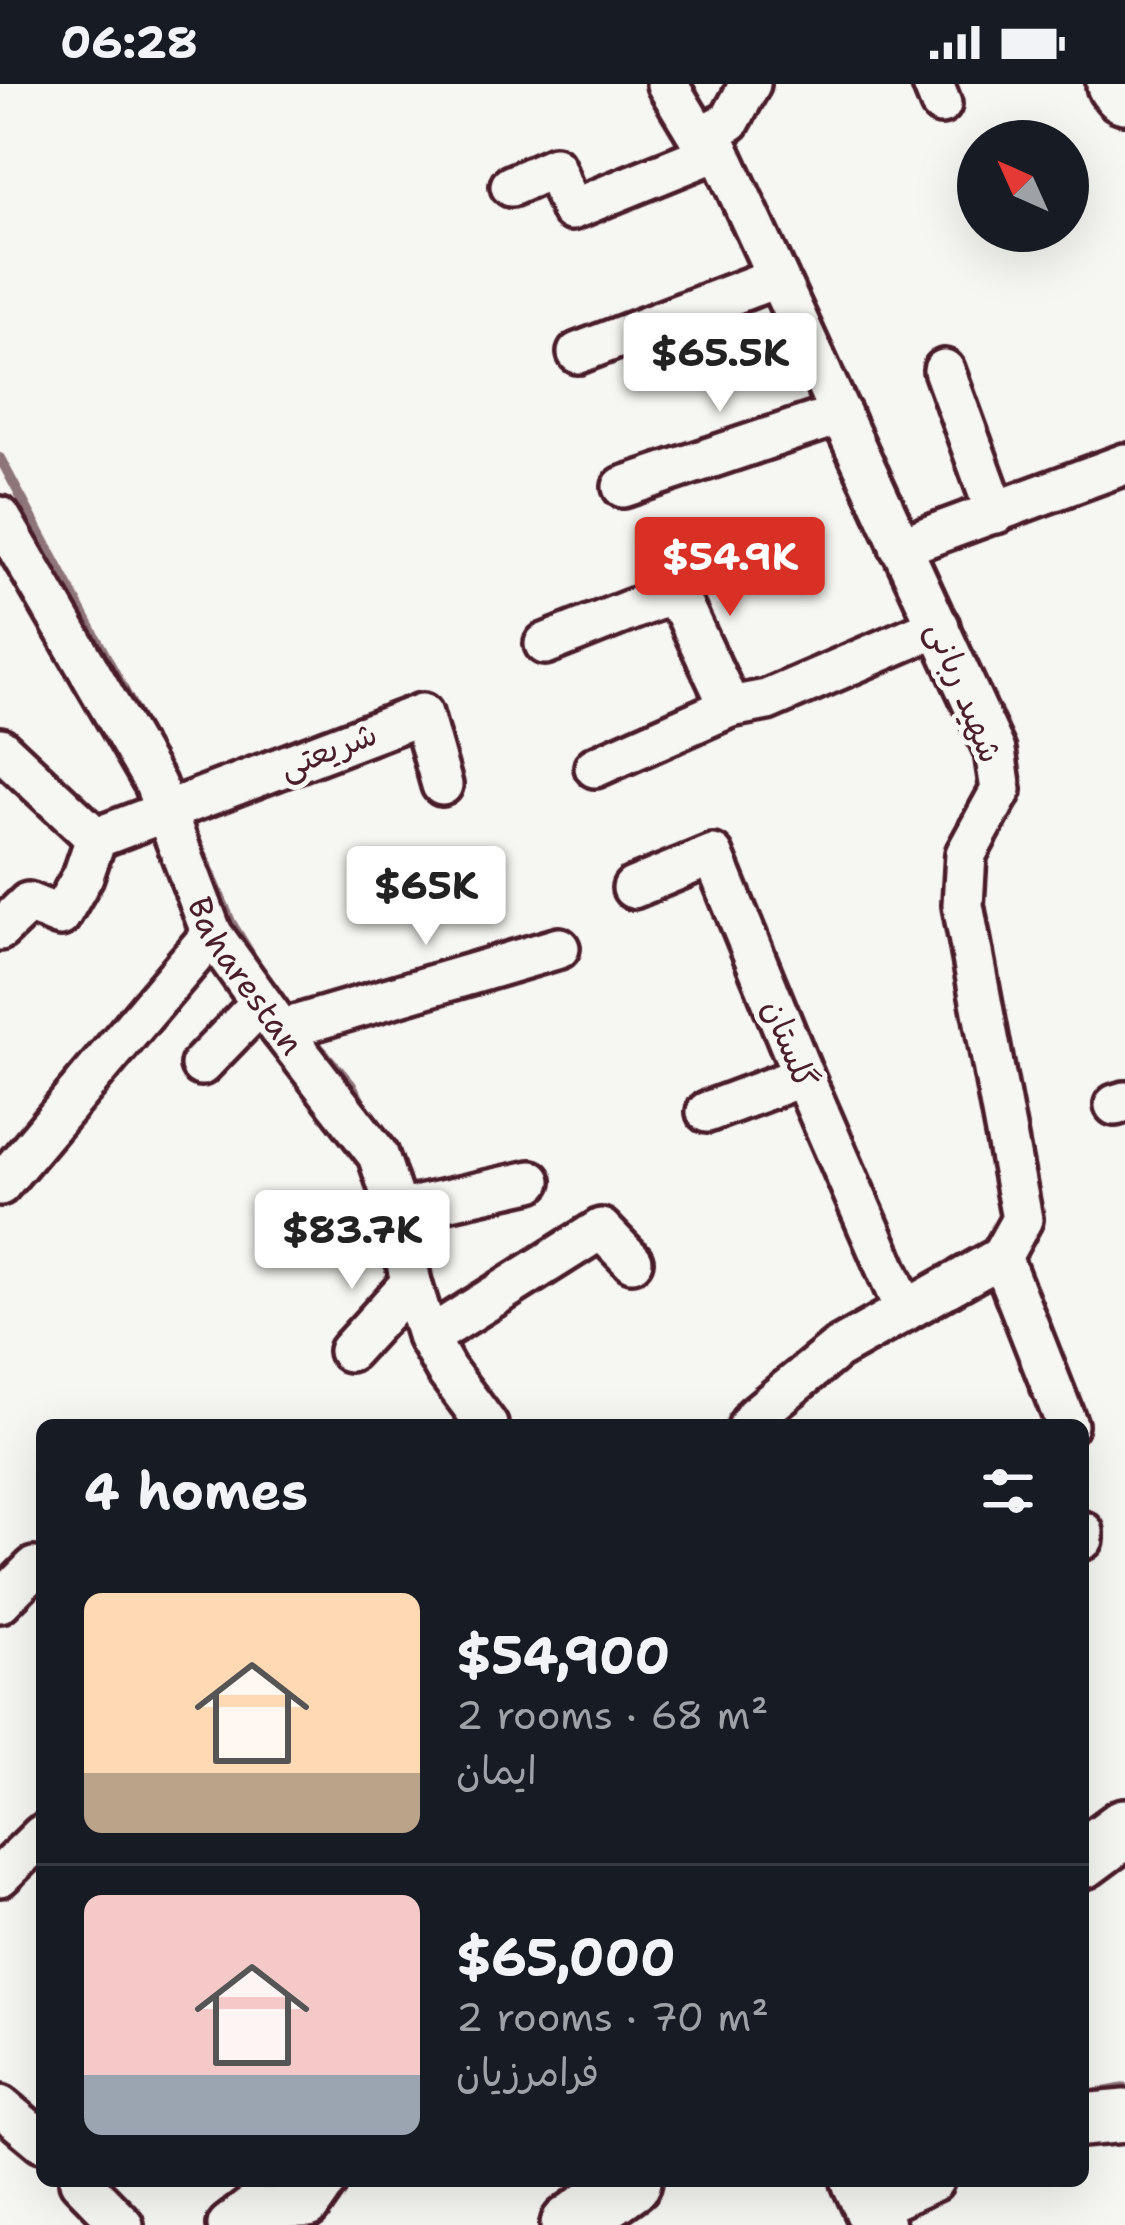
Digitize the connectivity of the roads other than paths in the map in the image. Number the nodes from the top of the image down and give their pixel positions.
1 (668, 84) edge
2 (750, 84) edge
3 (709, 144) junction
4 (511, 185) dead end
5 (776, 278) junction
6 (578, 353) dead end
7 (944, 370) dead end
8 (841, 415) junction
9 (1125, 464) edge
10 (622, 488) dead end
11 (996, 513) junction
12 (6, 540) edge
13 (900, 547) junction
14 (939, 626) junction
15 (545, 644) dead end
16 (730, 706) junction
17 (0, 748) edge
18 (595, 767) dead end
19 (442, 785) dead end
20 (178, 810) junction
21 (97, 838) junction
22 (634, 888) dead end
23 (0, 930) edge
24 (212, 934) junction
25 (559, 948) dead end
26 (285, 1021) junction
27 (201, 1065) dead end
28 (803, 1076) junction
29 (707, 1112) dead end
30 (531, 1181) dead end
31 (0, 1185) edge
32 (407, 1209) junction
33 (1001, 1257) junction
34 (632, 1261) dead end
35 (411, 1283) junction
36 (905, 1311) junction
37 (441, 1331) junction
38 (349, 1352) dead end
39 (483, 1419) edge
40 (753, 1419) edge
41 (1065, 1419) edge
42 (34, 1568) dead end
43 (0, 1602) edge
44 (1125, 1828) edge
45 (36, 1841) edge
46 (1089, 1855) edge
47 (0, 1876) edge
48 (0, 2106) edge
49 (1125, 2116) edge
50 (1089, 2119) edge
51 (36, 2129) edge
52 (86, 2187) edge
53 (323, 2187) edge
54 (624, 2187) edge
55 (917, 2187) edge
56 (869, 2205) edge
57 (123, 2225) edge
58 (228, 2225) edge
59 (570, 2225) edge

1 - 3 street, شهید ربانی
2 - 3 street
3 - 4 street
3 - 5 street, شهید ربانی
5 - 6 street
5 - 8 street, شهید ربانی
7 - 11 street
8 - 10 street
8 - 13 street, شهید ربانی
9 - 11 street
11 - 13 street
12 - 20 street, Baharestan
13 - 14 street, شهید ربانی
14 - 16 street
14 - 33 street, شهید ربانی
15 - 16 street
16 - 18 street
17 - 21 street
19 - 20 street, شریعتی
20 - 21 street
20 - 24 street, Baharestan
21 - 23 street
22 - 28 street, گلستان
24 - 26 street, Baharestan
24 - 31 street
25 - 26 street
26 - 27 street
26 - 32 street, Baharestan
28 - 29 street
28 - 36 street, گلستان
30 - 32 street
32 - 35 street, Baharestan
33 - 36 street
33 - 41 street
34 - 37 street
35 - 37 street, Baharestan
35 - 38 street
36 - 40 street
37 - 39 street, Baharestan
42 - 43 street
44 - 46 main road
45 - 47 street
48 - 51 street
49 - 50 street
52 - 57 street
53 - 58 street
54 - 59 main road
55 - 56 street

